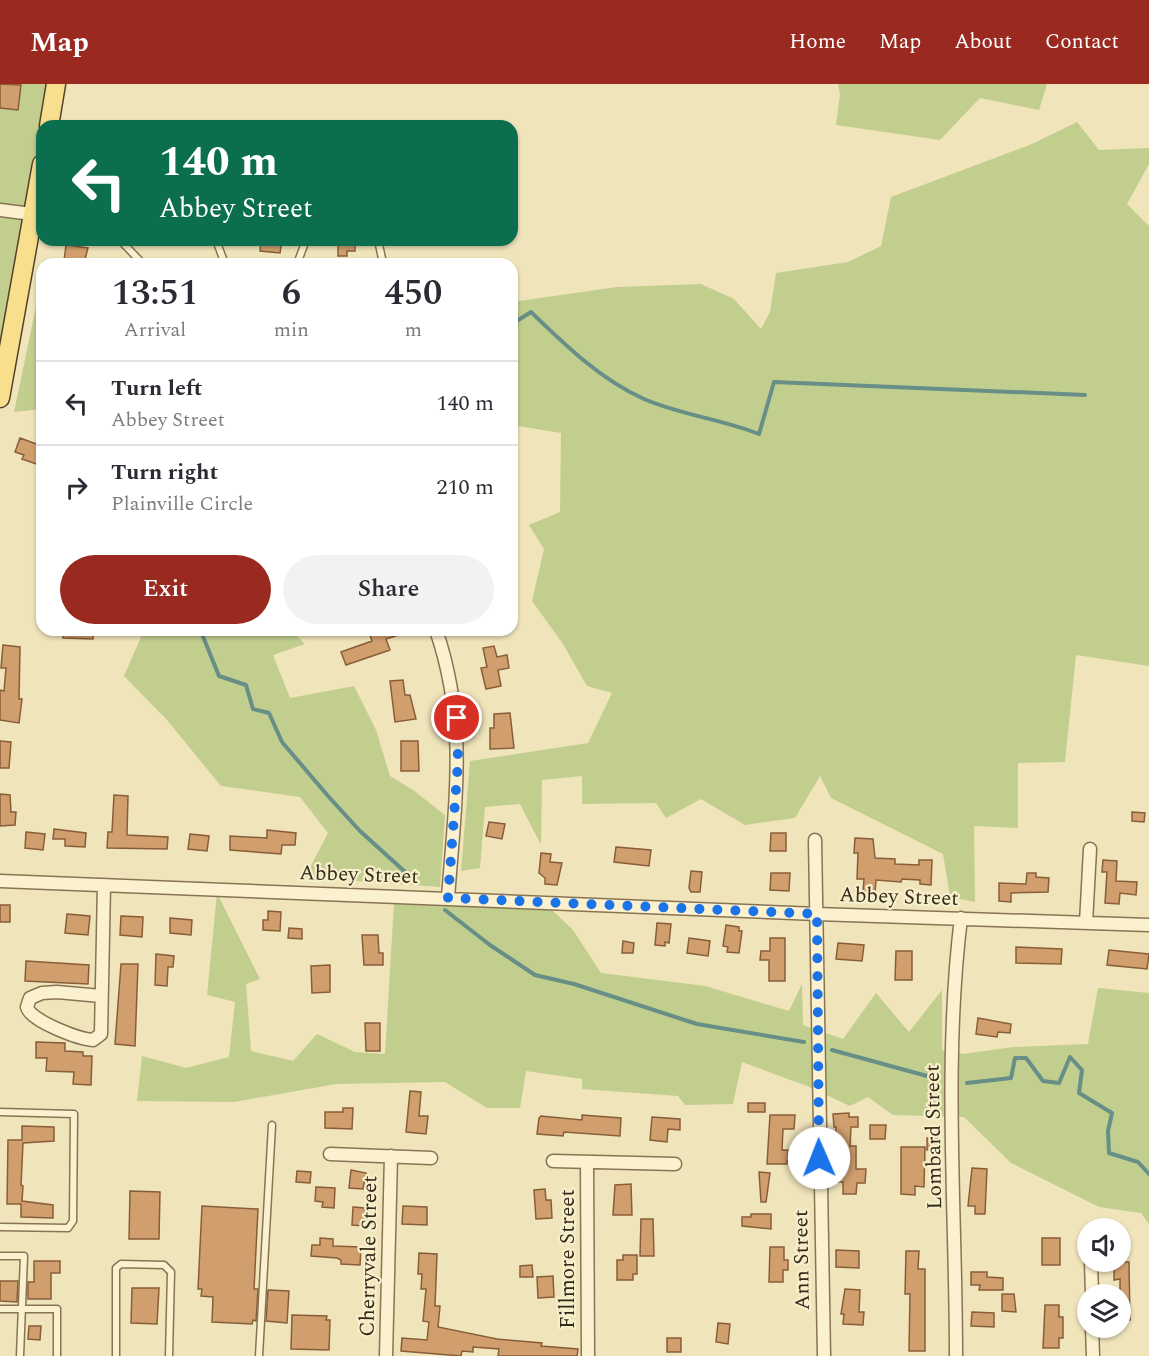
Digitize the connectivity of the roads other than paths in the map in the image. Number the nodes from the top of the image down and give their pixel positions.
1 (56, 84) edge
2 (49, 120) edge
3 (36, 202) edge
4 (0, 210) edge
5 (32, 214) junction
6 (126, 246) edge
7 (136, 258) edge
8 (0, 398) edge
9 (438, 636) edge
10 (815, 840) dead end
11 (1090, 849) dead end
12 (0, 881) edge
13 (104, 885) junction
14 (448, 898) junction
15 (817, 914) junction
16 (961, 918) junction
17 (1086, 922) junction
18 (1149, 925) edge
19 (101, 996) junction
20 (0, 1112) edge
21 (272, 1125) dead end
22 (330, 1154) dead end
23 (391, 1156) junction
24 (431, 1158) dead end
25 (553, 1161) dead end
26 (587, 1162) junction
27 (675, 1164) dead end
28 (0, 1227) edge
29 (0, 1256) edge
30 (0, 1309) edge
31 (23, 1309) junction
32 (1092, 1338) edge
33 (20, 1356) edge
34 (57, 1356) edge
35 (116, 1356) edge
36 (169, 1356) edge
37 (259, 1356) edge
38 (386, 1356) edge
39 (588, 1356) edge
40 (824, 1356) edge
41 (956, 1356) edge
42 (1093, 1356) edge

1 - 2 main road
3 - 5 main road
4 - 5 street
5 - 8 main road
6 - 7 lane
9 - 14 street
10 - 15 street, Ann Street
11 - 17 street
12 - 13 street, Abbey Street
13 - 14 street, Abbey Street
13 - 19 street
14 - 15 street, Abbey Street
15 - 16 street, Abbey Street
15 - 40 street, Ann Street
16 - 17 street, Abbey Street
16 - 41 street, Lombard Street
17 - 18 street, Abbey Street
19 - 19 street
20 - 28 lane
21 - 37 lane
22 - 23 street
23 - 24 street
23 - 38 street, Cherryvale Street
25 - 26 street
26 - 27 street
26 - 39 street, Fillmore Street
29 - 31 lane
30 - 31 lane
31 - 33 lane
31 - 34 lane
32 - 42 street
35 - 36 lane

